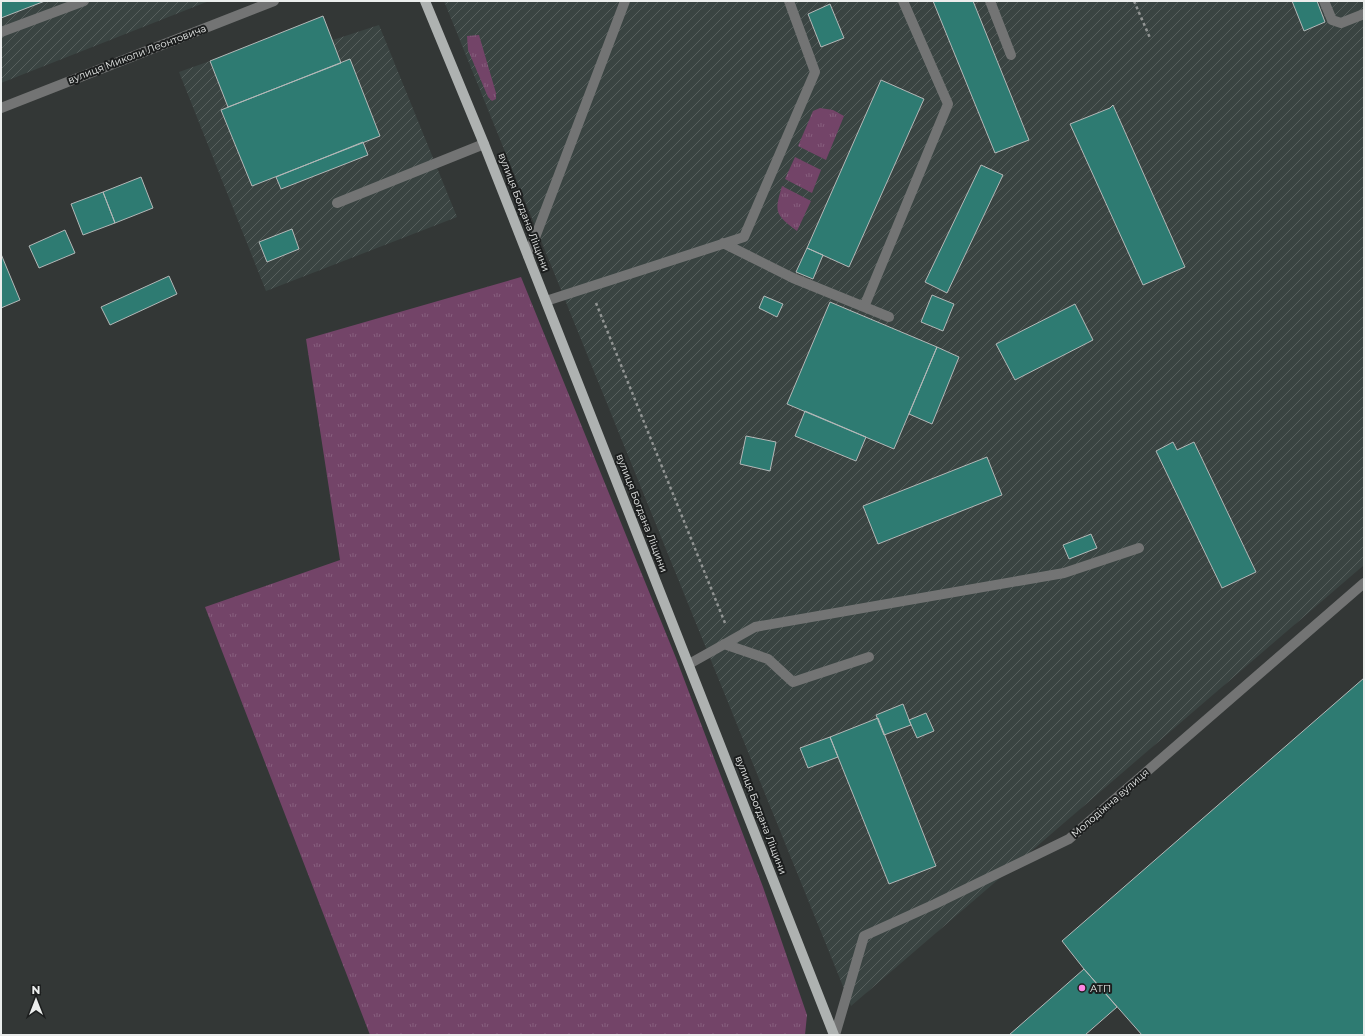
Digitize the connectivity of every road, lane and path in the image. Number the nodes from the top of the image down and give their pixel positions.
1 (84, 1) edge
2 (274, 1) edge
3 (426, 1) edge
4 (625, 1) edge
5 (789, 1) edge
6 (903, 1) edge
7 (990, 1) edge
8 (1134, 1) edge
9 (1324, 1) edge
10 (1364, 14) edge
11 (1, 32) edge
12 (1150, 38) dead end
13 (1011, 55) dead end
14 (1, 108) edge
15 (484, 144) junction
16 (337, 203) dead end
17 (723, 243) junction
18 (528, 256) junction
19 (589, 287) junction
20 (546, 301) junction
21 (864, 307) junction
22 (889, 317) dead end
23 (1138, 548) dead end
24 (1364, 583) edge
25 (728, 642) junction
26 (869, 657) dead end
27 (689, 664) junction
28 (835, 1035) edge

1 - 11 street
2 - 14 street, вулиця Миколи Леонтовича
3 - 15 main road, вулиця Богдана Ліщини
4 - 18 street
5 - 17 street
6 - 21 street
7 - 13 street
8 - 12 path
9 - 10 street
15 - 16 street
15 - 18 main road, вулиця Богдана Ліщини
17 - 19 street
17 - 21 street
18 - 20 main road, вулиця Богдана Ліщини
19 - 20 street
19 - 25 path
20 - 27 main road, вулиця Богдана Ліщини
21 - 22 street
23 - 25 street
24 - 28 street, Молодіжна вулиця
25 - 26 street
25 - 27 street
27 - 28 main road, вулиця Богдана Ліщини

